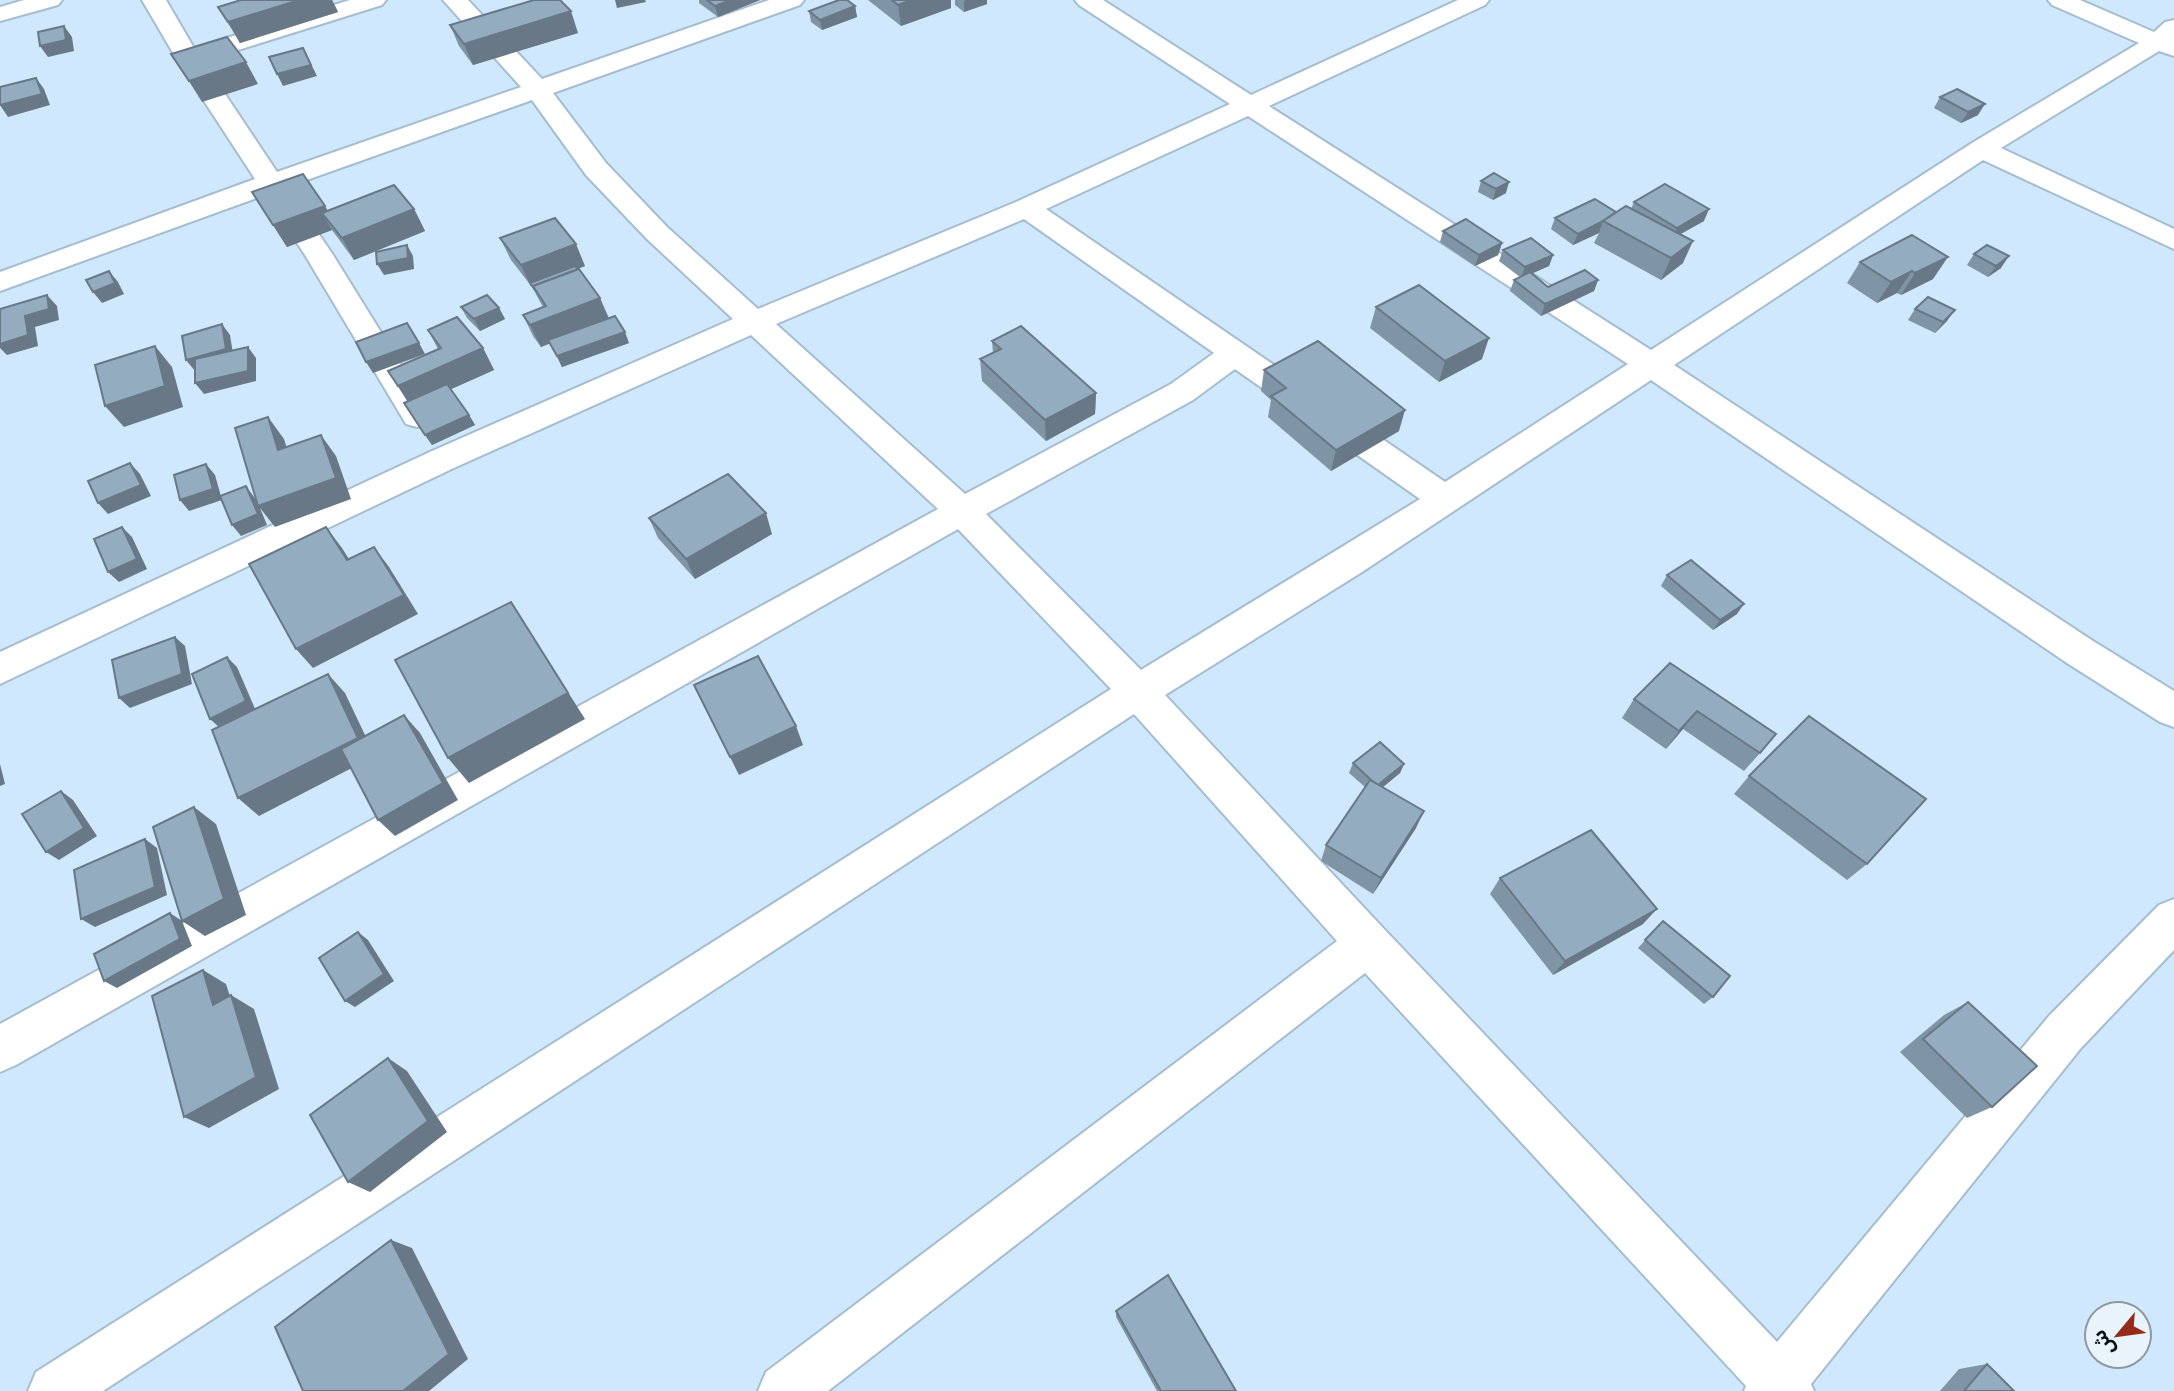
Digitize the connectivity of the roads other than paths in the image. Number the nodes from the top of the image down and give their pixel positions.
1 (50, 0) edge
2 (154, 0) edge
3 (374, 0) edge
4 (455, 0) edge
5 (792, 0) edge
6 (1087, 0) edge
7 (2060, 0) edge
8 (1466, 2) edge
9 (0, 14) edge
10 (2168, 39) edge
11 (188, 58) junction
12 (538, 90) junction
13 (1251, 105) junction
14 (1981, 149) junction
15 (271, 183) junction
16 (1026, 208) junction
17 (2174, 240) edge
18 (0, 282) edge
19 (756, 321) junction
20 (1234, 354) junction
21 (1653, 366) junction
22 (444, 459) junction
23 (1445, 499) junction
24 (962, 512) junction
25 (0, 669) edge
26 (1138, 692) junction
27 (2174, 710) edge
28 (2174, 919) edge
29 (1368, 944) junction
30 (0, 1049) edge
31 (1779, 1388) edge
32 (55, 1391) edge
33 (785, 1391) edge

1 - 9 street
2 - 11 street
3 - 11 street
4 - 12 street
5 - 12 street
6 - 13 street
7 - 10 street
8 - 13 street
10 - 14 street
11 - 15 street
12 - 15 street
12 - 19 street
13 - 16 street
13 - 21 street
14 - 17 street
14 - 21 street
15 - 18 street
15 - 22 street
16 - 19 street
16 - 20 street
19 - 22 street
19 - 24 street
20 - 23 street
20 - 24 street
21 - 23 street
21 - 27 street
22 - 25 street
23 - 26 street
24 - 26 street
24 - 30 street
26 - 29 street
26 - 32 street
28 - 31 street
29 - 31 street
29 - 33 street

